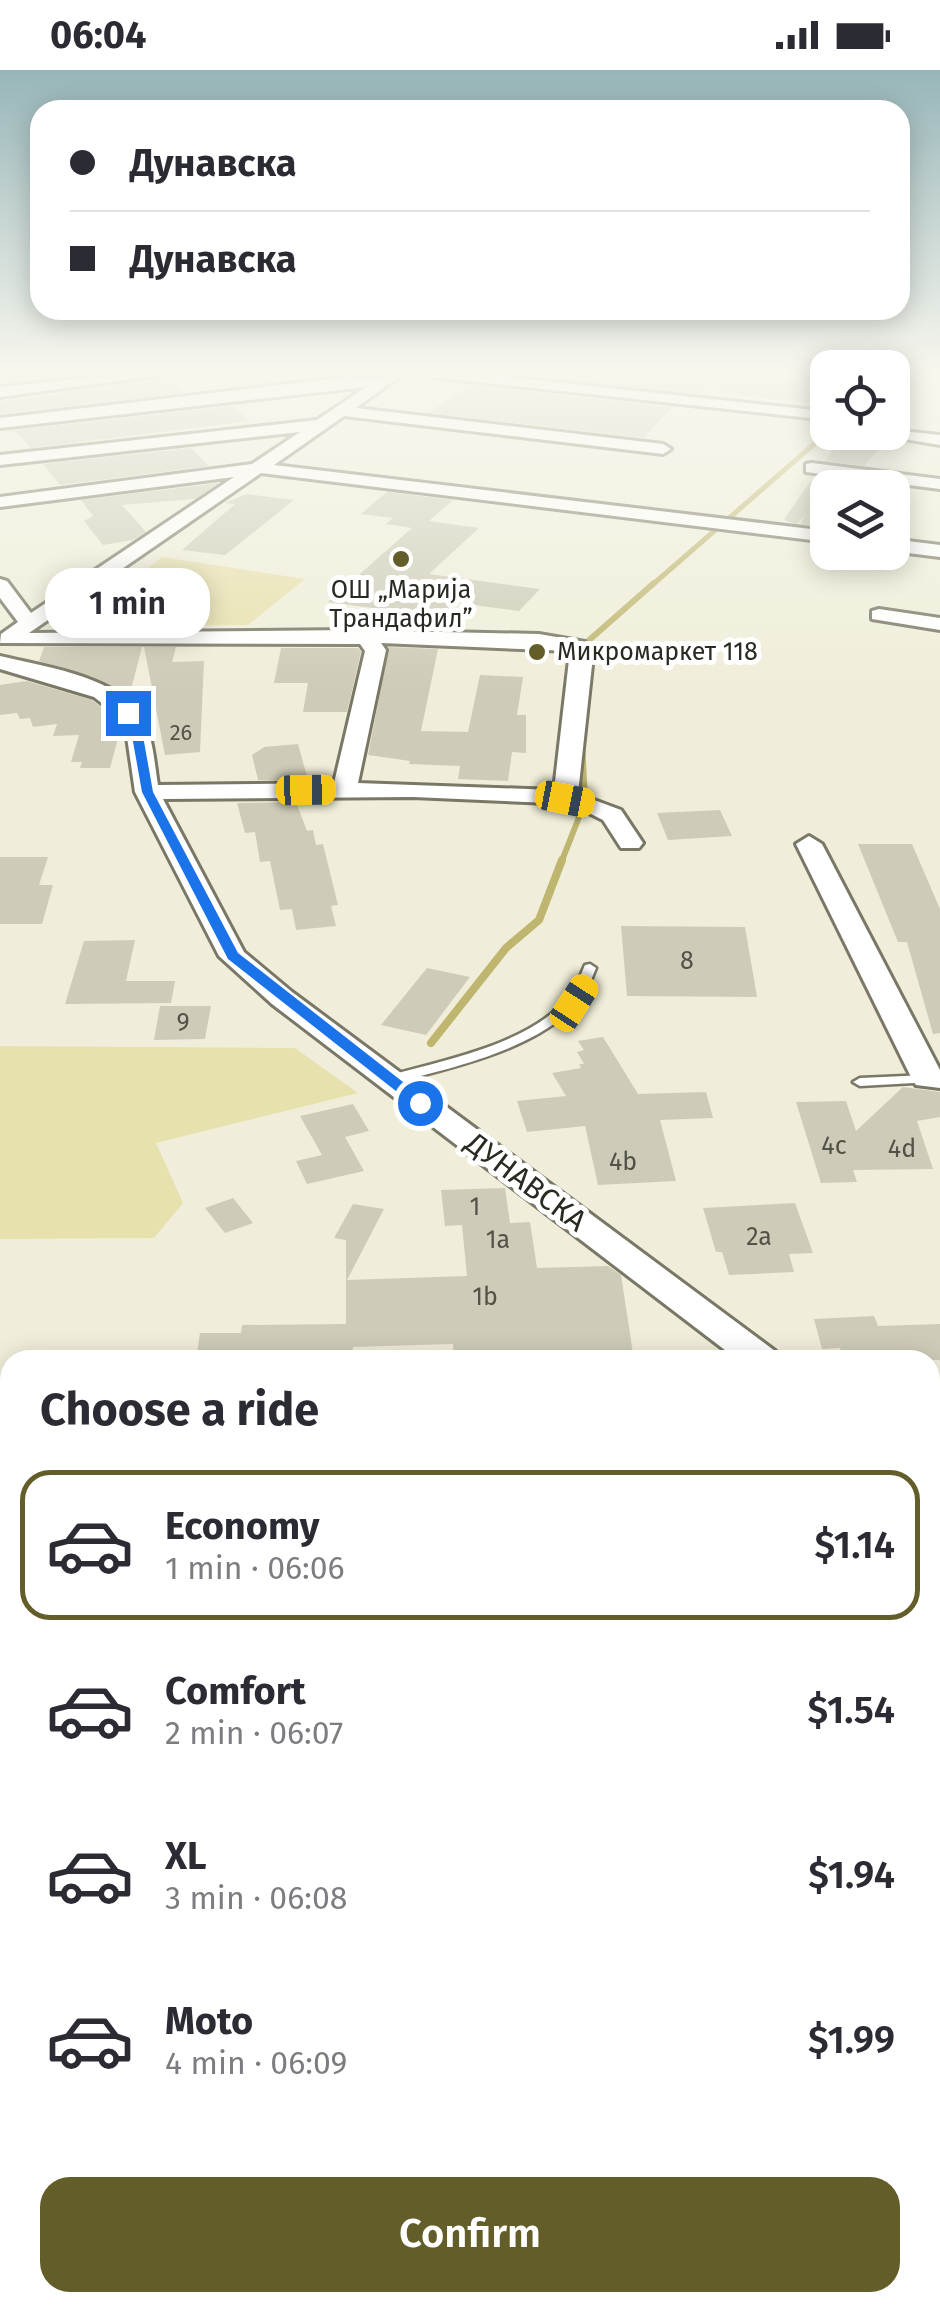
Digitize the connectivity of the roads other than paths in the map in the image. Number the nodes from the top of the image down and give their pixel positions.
1 (186, 478) edge
2 (246, 478) edge
3 (339, 478) edge
4 (889, 478) edge
5 (940, 484) edge
6 (0, 502) edge
7 (810, 535) edge
8 (910, 547) edge
9 (940, 551) edge
10 (0, 585) edge
11 (879, 615) dead end
12 (940, 624) edge
13 (30, 625) junction
14 (351, 636) junction
15 (2, 648) edge
16 (44, 673) junction
17 (0, 678) edge
18 (346, 790) junction
19 (148, 792) junction
20 (565, 799) junction
21 (630, 843) dead end
22 (809, 844) dead end
23 (590, 968) dead end
24 (933, 1079) edge
25 (390, 1080) junction
26 (860, 1082) dead end
27 (749, 1350) edge

1 - 6 street
2 - 13 street
3 - 7 street
4 - 5 street
8 - 9 street
10 - 13 street
11 - 12 street
13 - 15 street
14 - 15 street
14 - 18 street
14 - 20 street
15 - 16 street, ДУНАВСКА
16 - 17 street
16 - 19 street, ДУНАВСКА
18 - 19 street
18 - 20 street
19 - 25 street, ДУНАВСКА
20 - 21 street
22 - 24 street
23 - 25 lane
24 - 26 lane
25 - 27 street, ДУНАВСКА

